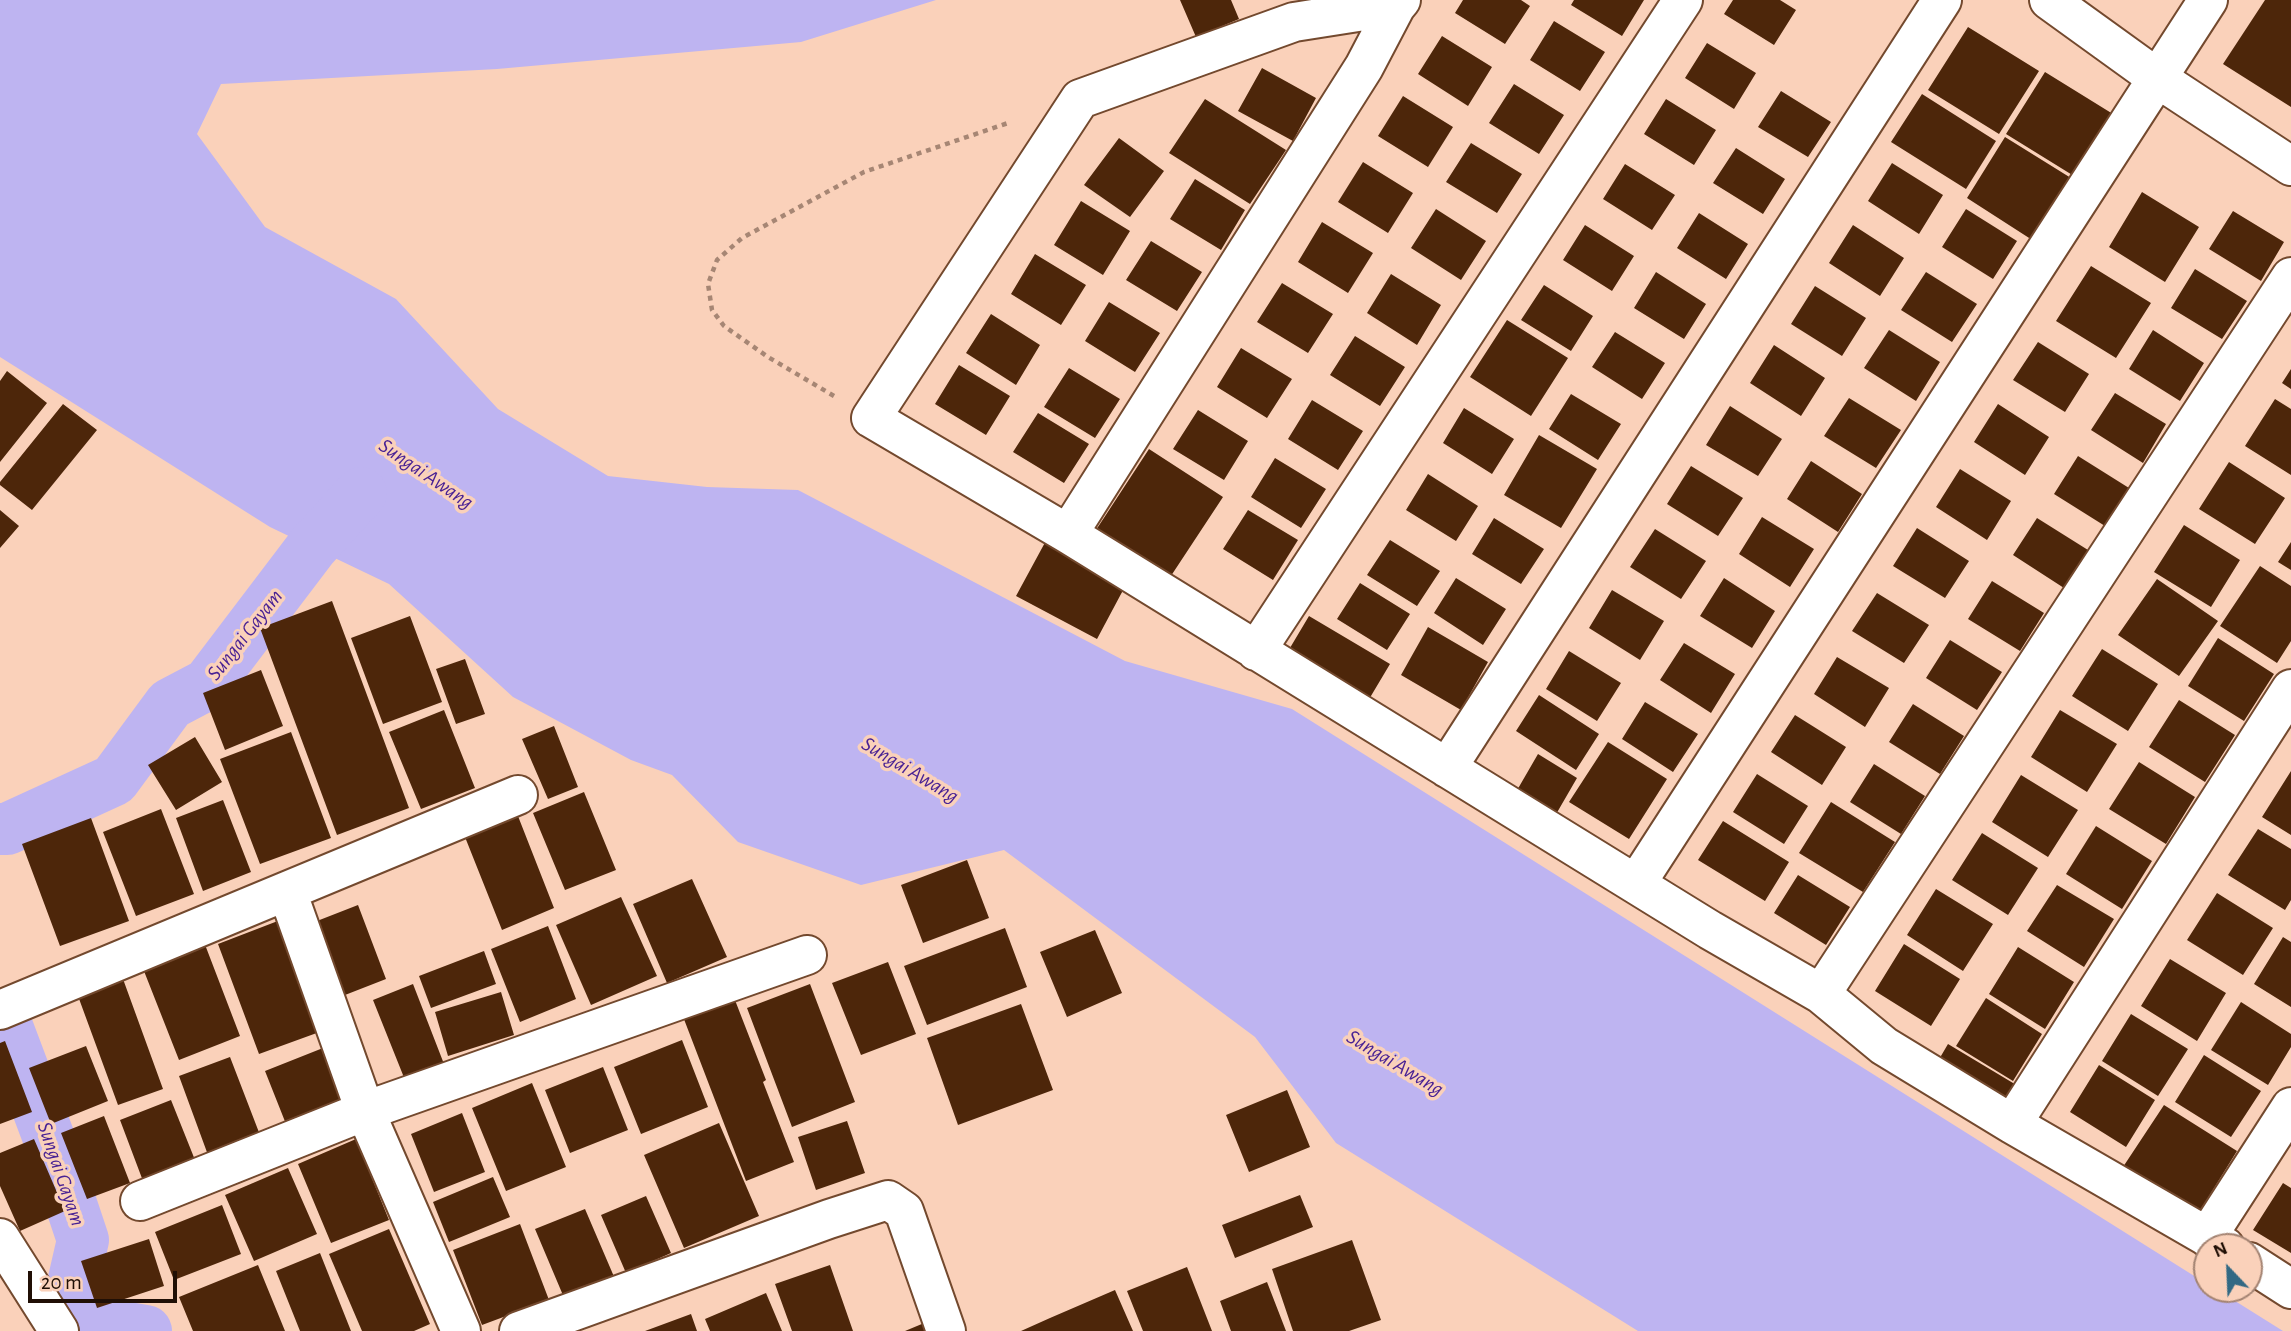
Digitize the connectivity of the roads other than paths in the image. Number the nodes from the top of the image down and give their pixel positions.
1 (1683, 0) edge
2 (1942, 0) edge
3 (2049, 0) edge
4 (2208, 0) edge
5 (1399, 3) edge
6 (2157, 78) junction
7 (2291, 166) edge
8 (2291, 277) edge
9 (1068, 534) junction
10 (1256, 650) junction
11 (2291, 689) edge
12 (1447, 768) junction
13 (518, 795) dead end
14 (1636, 884) junction
15 (287, 891) junction
16 (807, 955) dead end
17 (1821, 994) junction
18 (0, 1010) edge
19 (2291, 1107) edge
20 (365, 1111) junction
21 (2012, 1124) junction
22 (139, 1201) dead end
23 (2200, 1233) edge
24 (2221, 1233) edge
25 (0, 1238) edge
26 (2263, 1271) edge
27 (2291, 1289) edge
28 (59, 1331) edge
29 (461, 1331) edge
30 (519, 1331) edge
31 (946, 1331) edge

1 - 10 street
2 - 12 street
3 - 6 street
4 - 6 street
5 - 9 street
5 - 9 street
6 - 7 street
6 - 14 street
8 - 17 street
9 - 10 street
10 - 12 street
11 - 21 street
12 - 14 street
13 - 15 street
14 - 17 street
15 - 18 street
15 - 20 street
16 - 20 street
17 - 21 street
19 - 24 street
20 - 22 street
20 - 29 street
21 - 23 street
25 - 28 street
26 - 27 street
30 - 31 street

